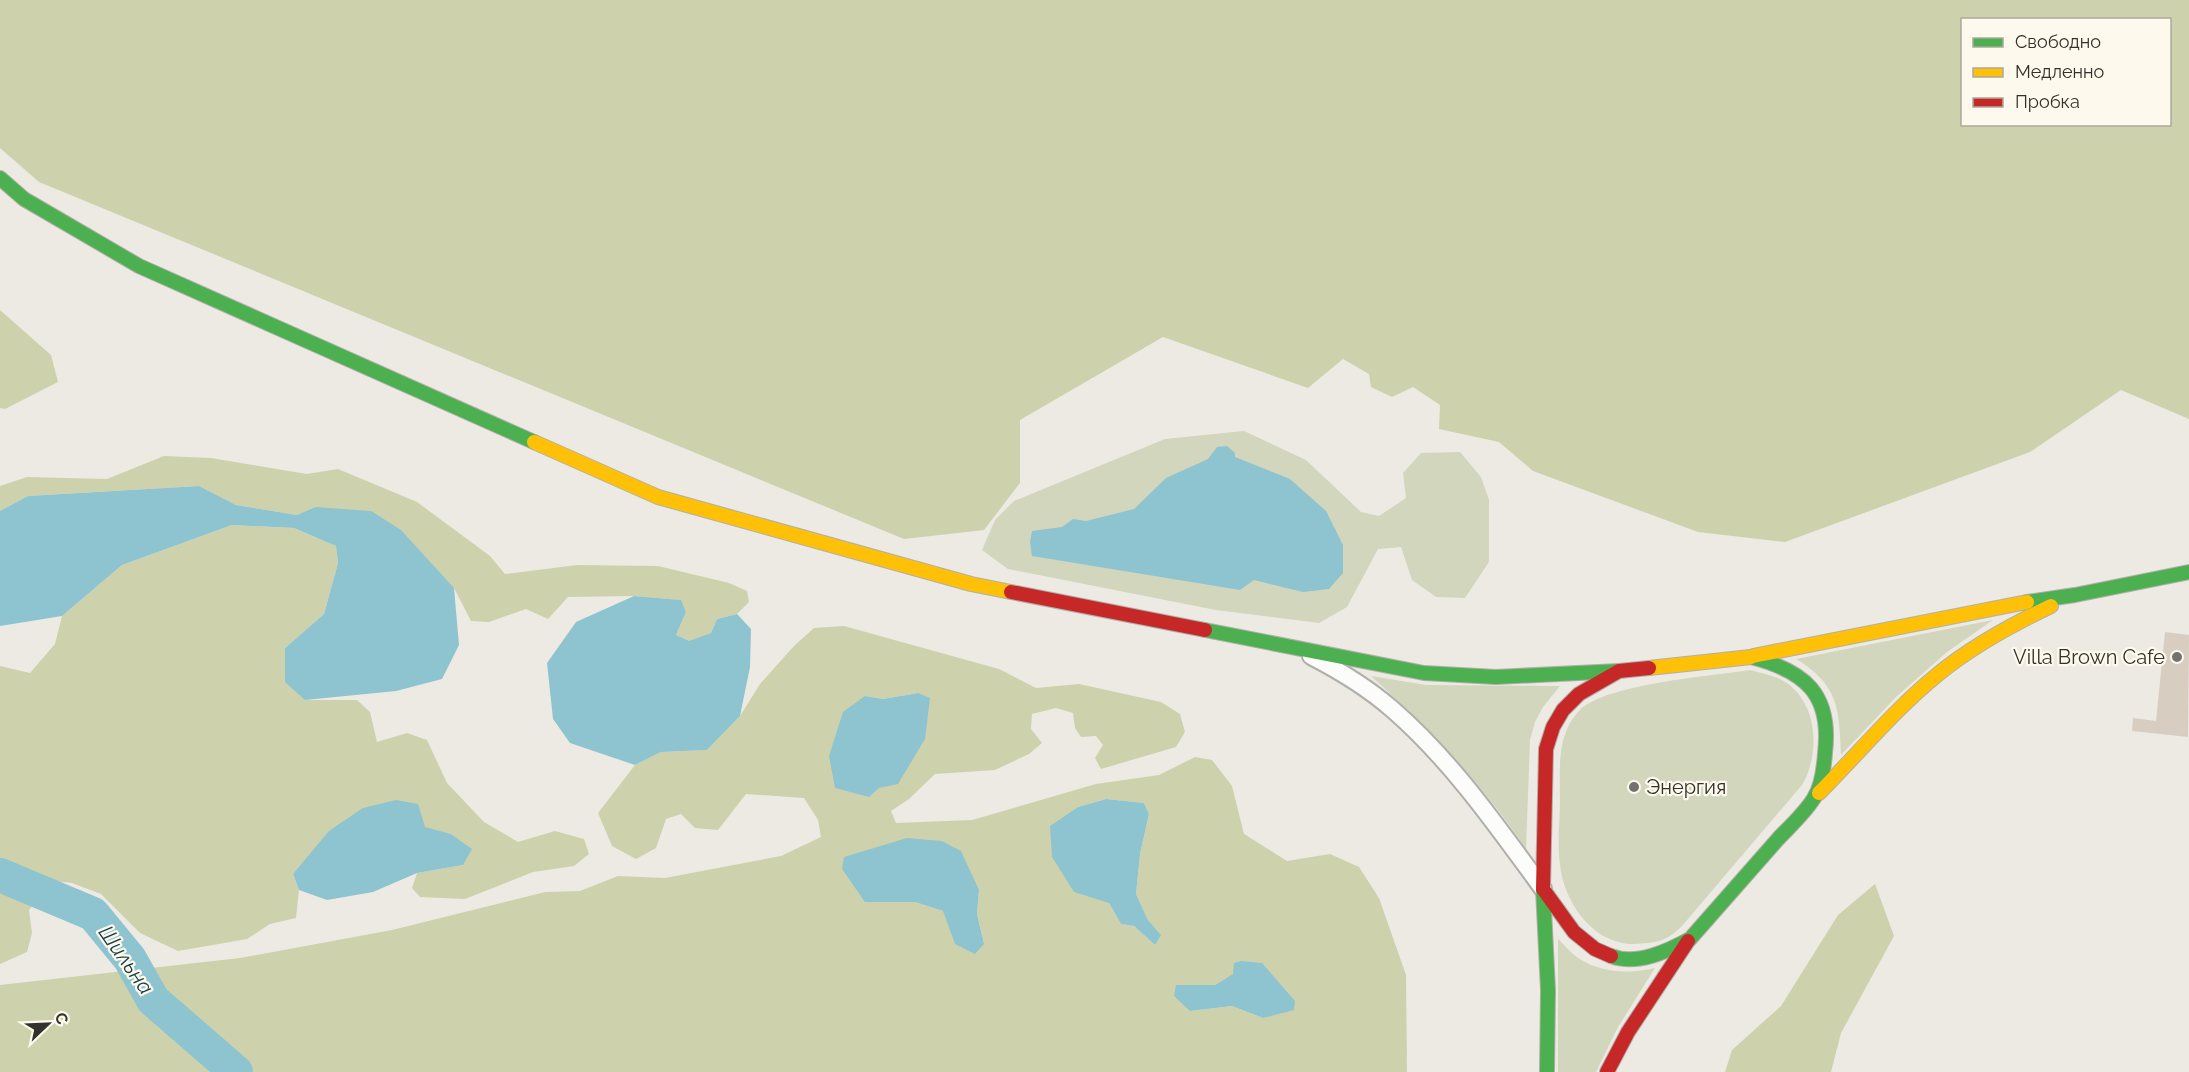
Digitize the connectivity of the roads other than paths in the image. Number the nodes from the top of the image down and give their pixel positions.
1 (0, 178) edge
2 (2189, 572) edge
3 (2075, 595) junction
4 (1298, 649) junction
5 (1751, 657) junction
6 (1619, 671) junction
7 (1815, 797) junction
8 (1543, 889) junction
9 (1690, 939) junction
10 (1547, 1072) edge
11 (1608, 1072) edge

1 - 4 street
2 - 3 street
3 - 5 street
3 - 7 street
4 - 6 street
4 - 8 street
5 - 6 street
5 - 7 street
6 - 8 street
7 - 9 street
8 - 9 street
8 - 10 street
9 - 11 street

